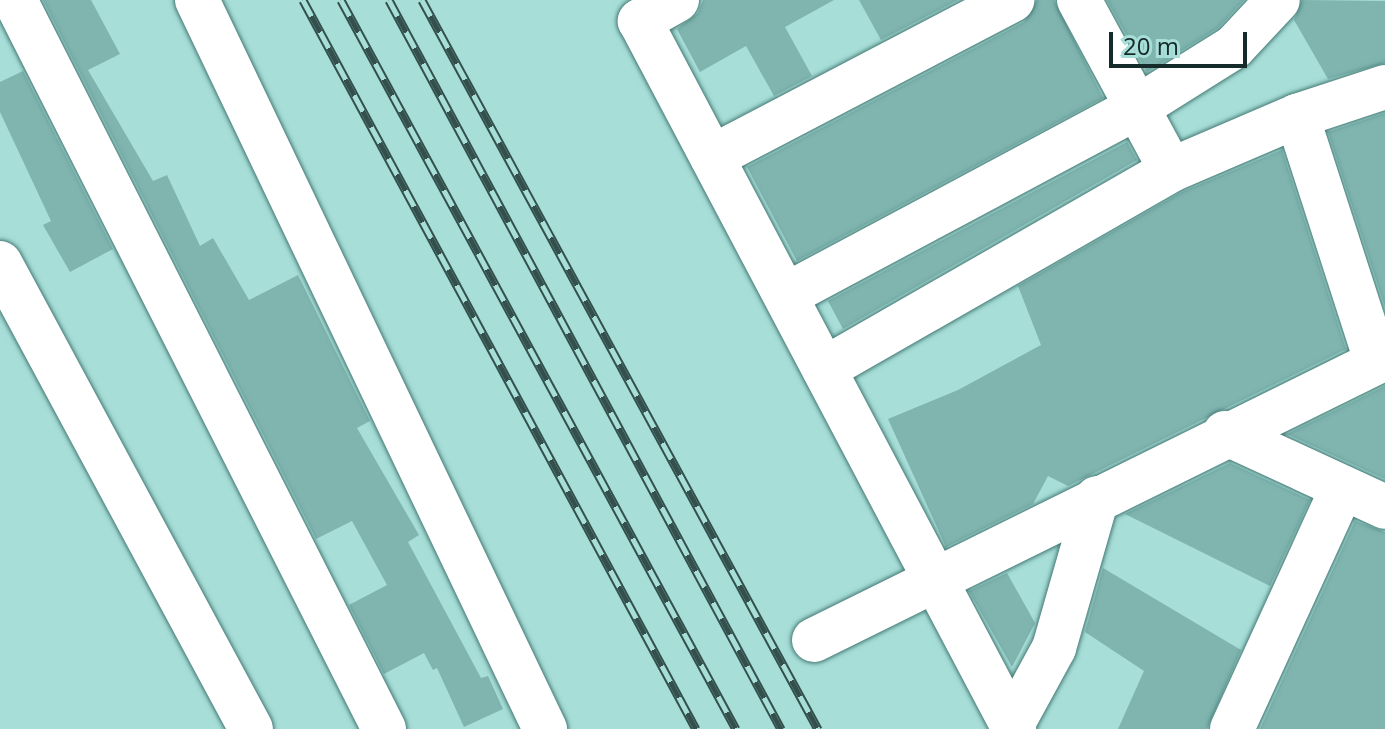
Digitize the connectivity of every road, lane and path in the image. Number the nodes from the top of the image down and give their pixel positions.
1 (15, 0) edge
2 (197, 0) edge
3 (677, 0) edge
4 (1012, 0) edge
5 (1079, 0) edge
6 (1278, 0) edge
7 (1385, 87) edge
8 (1135, 109) junction
9 (1297, 116) junction
10 (712, 157) junction
11 (1171, 170) junction
12 (0, 263) edge
13 (786, 295) junction
14 (1380, 360) edge
15 (824, 369) junction
16 (1225, 433) junction
17 (1342, 489) junction
18 (1097, 498) junction
19 (1385, 507) edge
20 (935, 579) junction
21 (814, 640) dead end
22 (1013, 727) edge
23 (251, 729) edge
24 (384, 729) edge
25 (545, 729) edge
26 (1232, 729) edge

1 - 24 street
2 - 25 street
3 - 10 street
4 - 10 street
5 - 8 street
6 - 8 street
7 - 9 street
8 - 11 street
8 - 13 street
9 - 11 street
9 - 14 street
10 - 13 street
11 - 15 street
12 - 23 street
13 - 15 street
14 - 16 street
15 - 20 street
16 - 17 street
16 - 18 street
17 - 19 street
17 - 26 street
18 - 20 street
18 - 22 street
20 - 21 street
20 - 22 street

